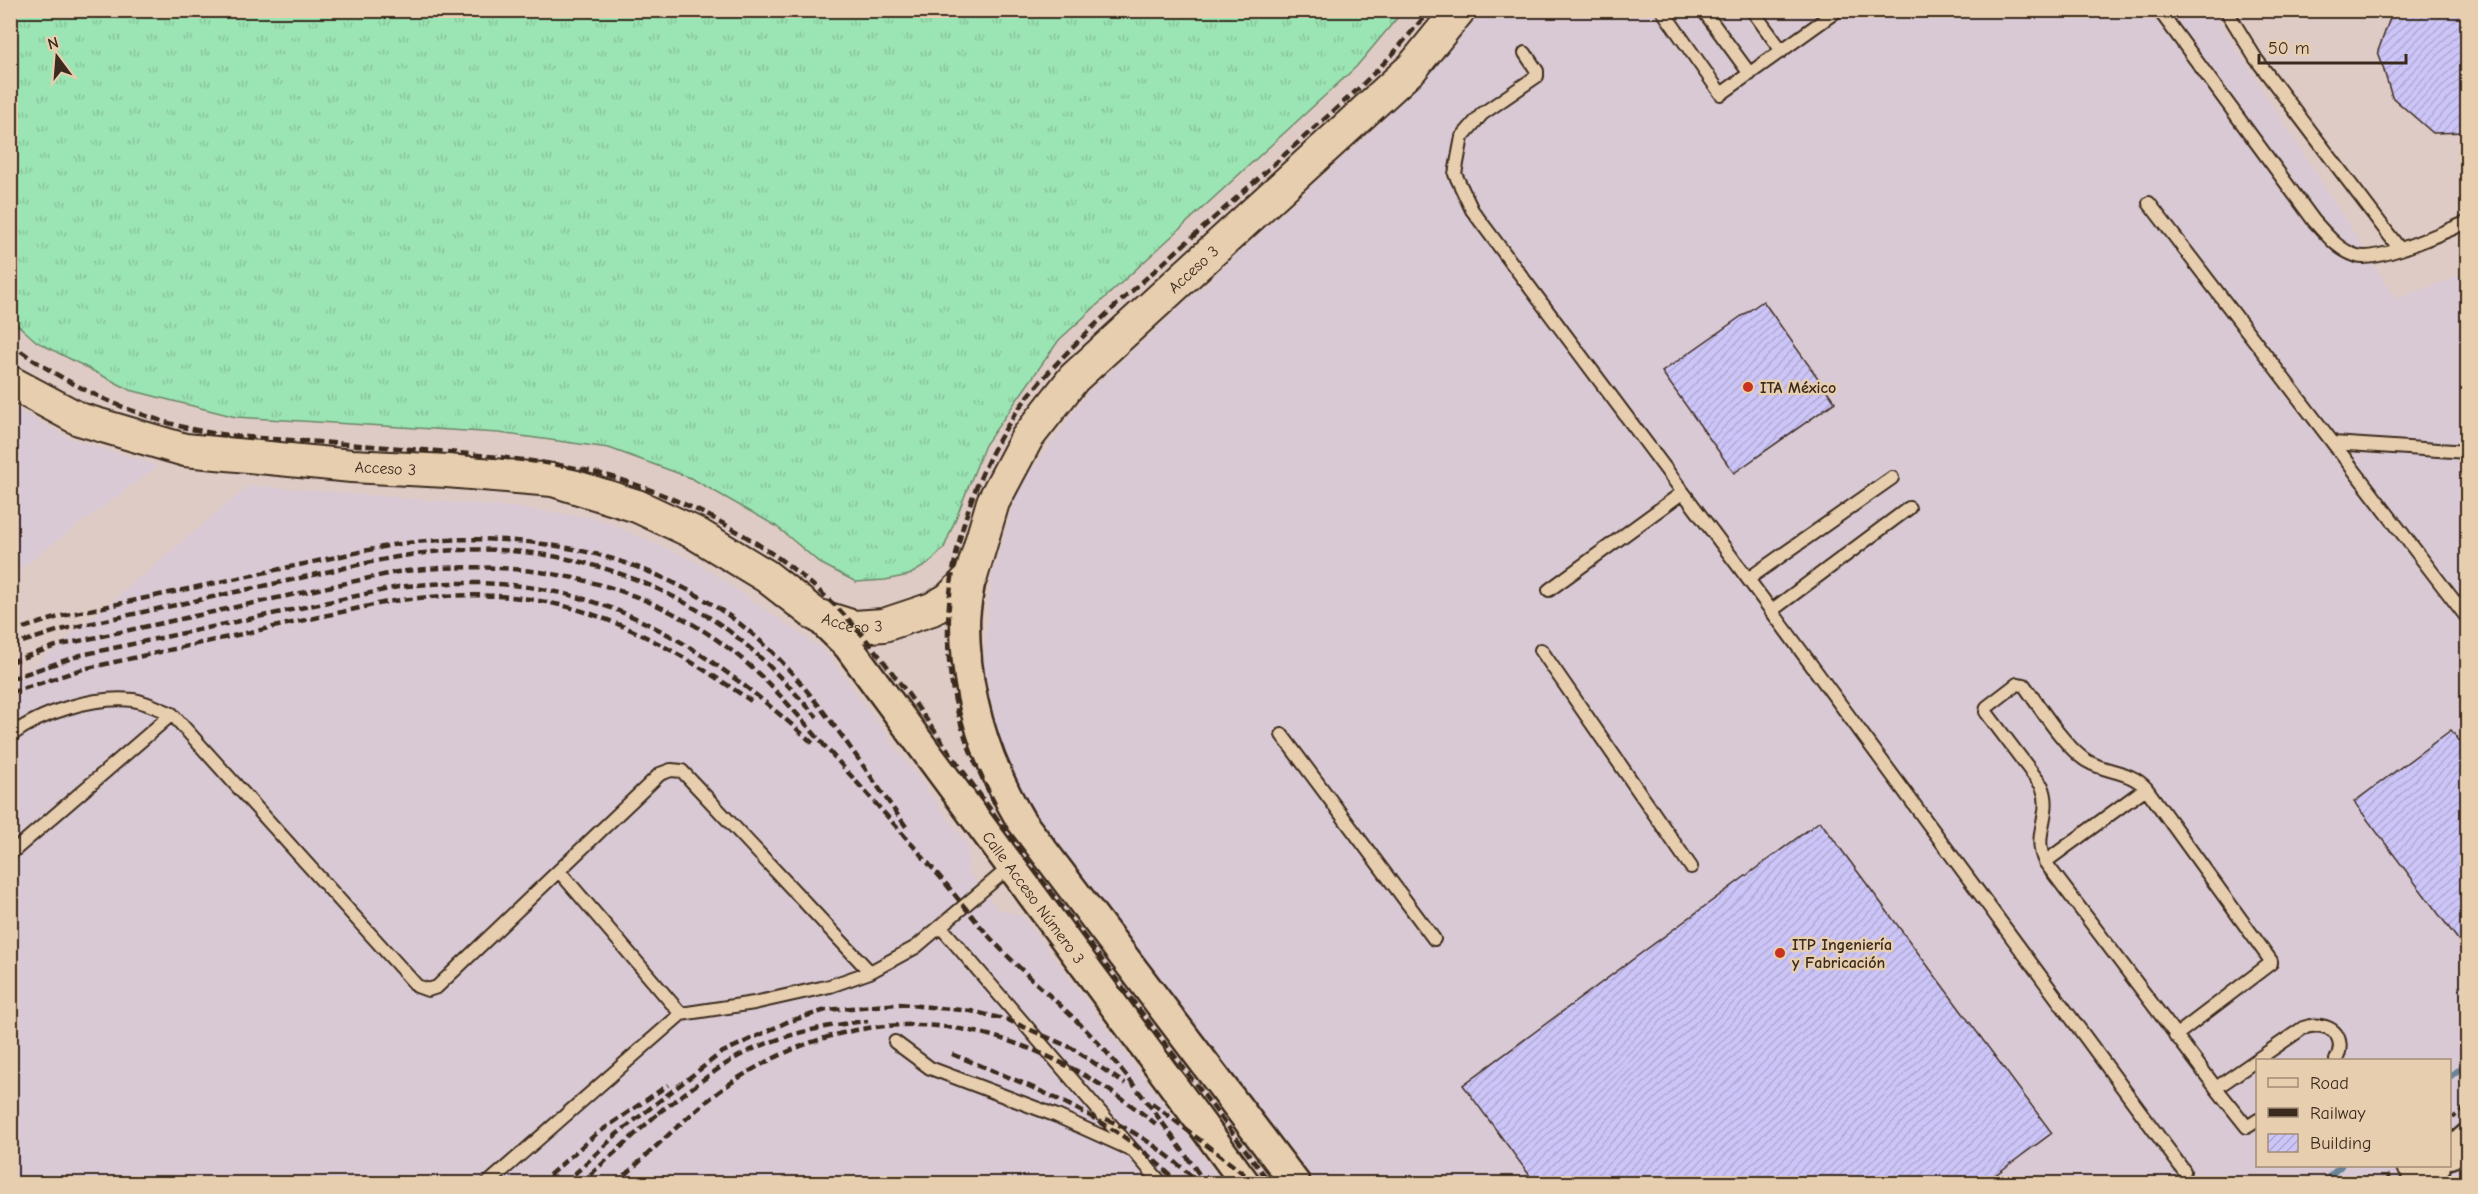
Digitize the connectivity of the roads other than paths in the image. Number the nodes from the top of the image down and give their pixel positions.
1 (1459, 10) edge
2 (1662, 10) edge
3 (1704, 10) edge
4 (1752, 10) edge
5 (1838, 10) edge
6 (2159, 10) edge
7 (2226, 10) edge
8 (1782, 51) junction
9 (1525, 52) dead end
10 (1750, 74) junction
11 (2149, 203) dead end
12 (2468, 222) edge
13 (2399, 248) junction
14 (10, 382) edge
15 (2333, 443) junction
16 (2468, 452) edge
17 (1892, 478) dead end
18 (1682, 493) junction
19 (1909, 508) dead end
20 (970, 577) junction
21 (1748, 579) junction
22 (1549, 590) dead end
23 (1771, 611) junction
24 (816, 615) junction
25 (2468, 619) edge
26 (1541, 650) dead end
27 (172, 714) junction
28 (1282, 735) dead end
29 (10, 736) edge
30 (2146, 788) junction
31 (10, 854) edge
32 (2045, 862) junction
33 (1012, 865) junction
34 (1691, 867) dead end
35 (559, 871) junction
36 (941, 927) junction
37 (1434, 939) dead end
38 (870, 972) junction
39 (681, 1014) junction
40 (2175, 1036) junction
41 (895, 1042) dead end
42 (2258, 1059) edge
43 (2336, 1059) edge
44 (2256, 1060) edge
45 (2216, 1088) junction
46 (2256, 1121) edge
47 (2468, 1138) edge
48 (1133, 1150) junction
49 (2451, 1153) edge
50 (2184, 1171) dead end
51 (487, 1184) edge
52 (1162, 1184) edge
53 (1246, 1184) edge
54 (1296, 1184) edge

1 - 20 main road, Acceso 3
2 - 10 lane
3 - 10 lane
4 - 8 lane
5 - 8 lane
6 - 13 lane
7 - 13 lane
8 - 10 lane
9 - 18 lane
11 - 15 lane
12 - 13 lane
14 - 24 main road, Acceso 3
15 - 16 lane
15 - 25 lane
17 - 21 lane
18 - 21 lane
18 - 22 lane
19 - 23 lane
20 - 24 main road, Acceso 3
20 - 54 street, Calle Acceso Número 3
21 - 23 lane
23 - 50 lane
24 - 33 street, Calle Acceso Número 3
26 - 34 lane
27 - 29 lane
27 - 31 lane
27 - 35 lane
28 - 37 lane
30 - 32 lane
30 - 32 lane
30 - 40 lane
32 - 40 lane
33 - 36 lane
33 - 53 street, Calle Acceso Número 3
35 - 38 lane
35 - 39 lane
36 - 38 lane
36 - 48 lane
38 - 39 lane
39 - 51 lane
40 - 45 lane
41 - 48 lane
42 - 43 lane
44 - 45 lane
45 - 46 lane
47 - 49 street
48 - 52 lane

